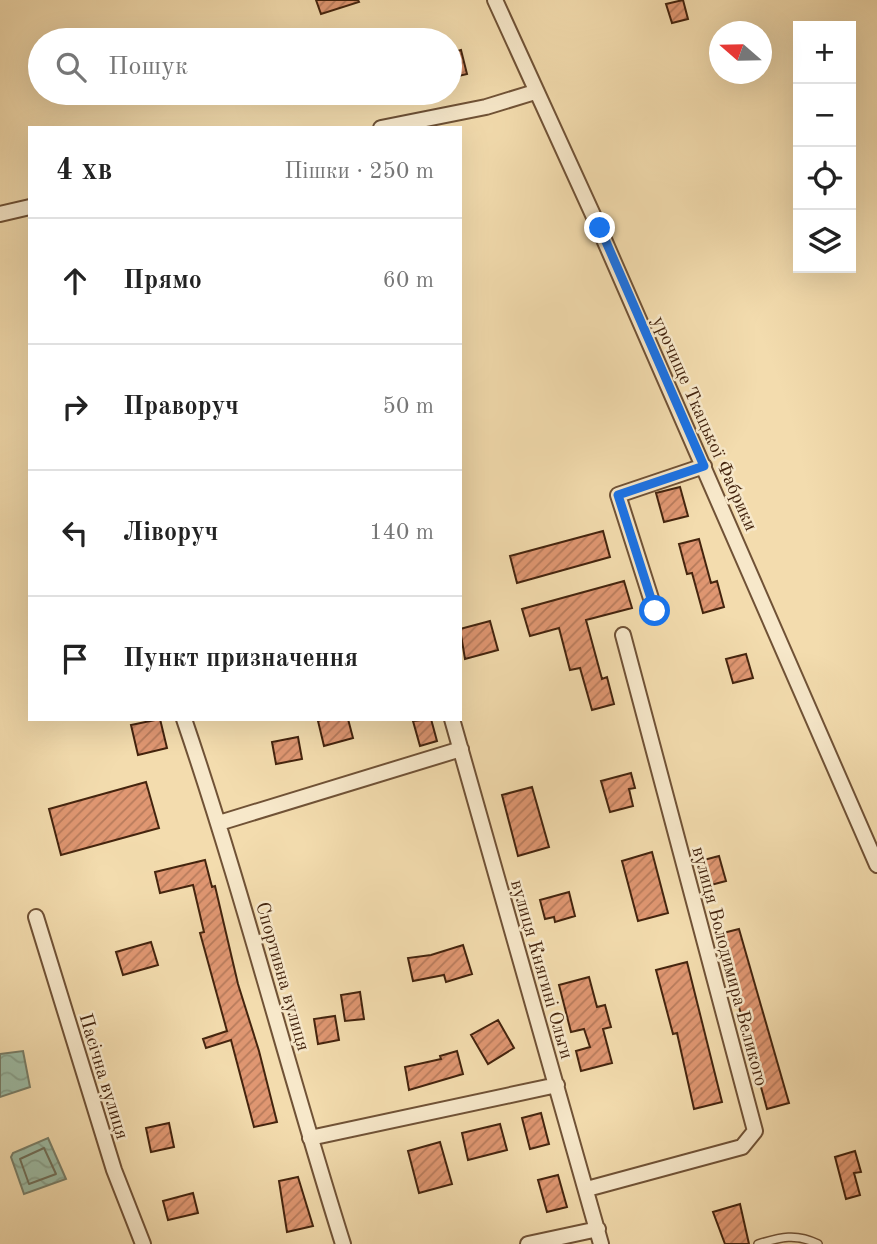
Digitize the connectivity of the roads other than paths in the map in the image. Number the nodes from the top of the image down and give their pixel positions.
1 (495, 0) edge
2 (535, 92) junction
3 (391, 126) edge
4 (28, 207) edge
5 (0, 214) edge
6 (704, 466) junction
7 (655, 611) dead end
8 (623, 635) dead end
9 (185, 721) edge
10 (453, 721) edge
11 (461, 749) junction
12 (219, 822) junction
13 (877, 865) edge
14 (36, 917) dead end
15 (557, 1085) junction
16 (310, 1138) junction
17 (587, 1189) junction
18 (600, 1237) edge
19 (143, 1244) edge
20 (344, 1244) edge
21 (528, 1244) edge
22 (758, 1244) edge
23 (818, 1244) edge

1 - 2 street, урочище Ткацької Фабрики
2 - 3 street
2 - 6 street, урочище Ткацької Фабрики
4 - 5 street
6 - 7 street
6 - 13 street, урочище Ткацької Фабрики
8 - 17 street, вулиця Володимира Великого
9 - 12 street, Спортивна вулиця
10 - 11 street, вулиця Княгині Ольги
11 - 12 street
11 - 15 street, вулиця Княгині Ольги
12 - 16 street, Спортивна вулиця
14 - 19 street, Пасічна вулиця
15 - 16 street
15 - 17 street, вулиця Княгині Ольги
16 - 20 street, Спортивна вулиця
17 - 18 street, вулиця Княгині Ольги
18 - 21 street
22 - 23 lane

